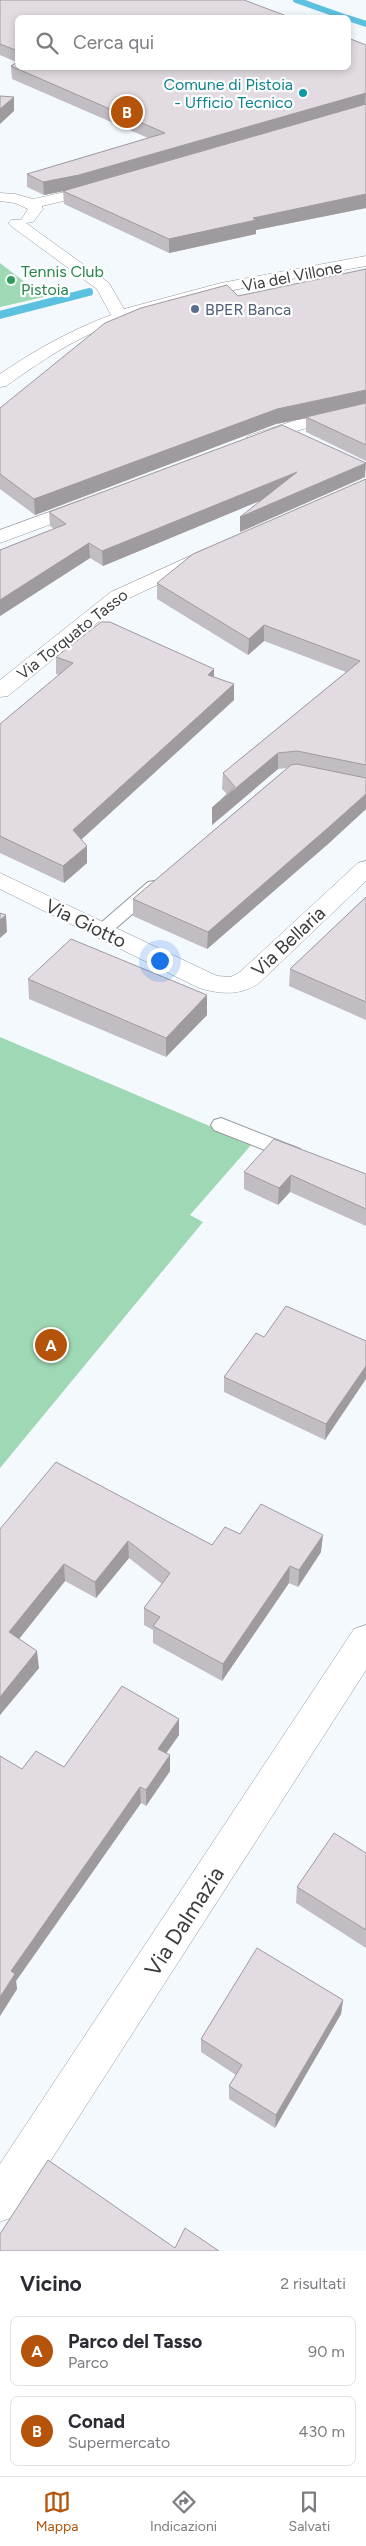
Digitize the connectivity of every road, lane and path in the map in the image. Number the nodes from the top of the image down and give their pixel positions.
1 (119, 183) edge
2 (0, 197) edge
3 (32, 204) junction
4 (16, 223) junction
5 (0, 225) edge
6 (366, 261) edge
7 (103, 286) junction
8 (154, 305) junction
9 (119, 315) junction
10 (0, 382) edge
11 (366, 411) edge
12 (283, 430) junction
13 (308, 442) edge
14 (235, 448) edge
15 (98, 501) edge
16 (0, 537) edge
17 (221, 548) edge
18 (0, 691) edge
19 (366, 868) edge
20 (171, 872) edge
21 (0, 880) edge
22 (102, 931) junction
23 (200, 979) joint
24 (221, 1125) dead end
25 (313, 1162) edge
26 (366, 1640) edge
27 (0, 2201) edge

1 - 3 street
2 - 3 street
3 - 4 street
4 - 5 street
4 - 7 street
6 - 8 street, Via del Villone
7 - 8 street
7 - 9 street
8 - 9 street, Via del Villone
9 - 10 street, Via del Villone
11 - 12 street
12 - 13 street
12 - 14 street
15 - 16 street
17 - 18 street, Via Torquato Tasso
19 - 23 street, Via Bellaria
20 - 22 lane
21 - 22 street, Via Giotto
22 - 23 street, Via Giotto
24 - 25 lane
26 - 27 street, Via Dalmazia

